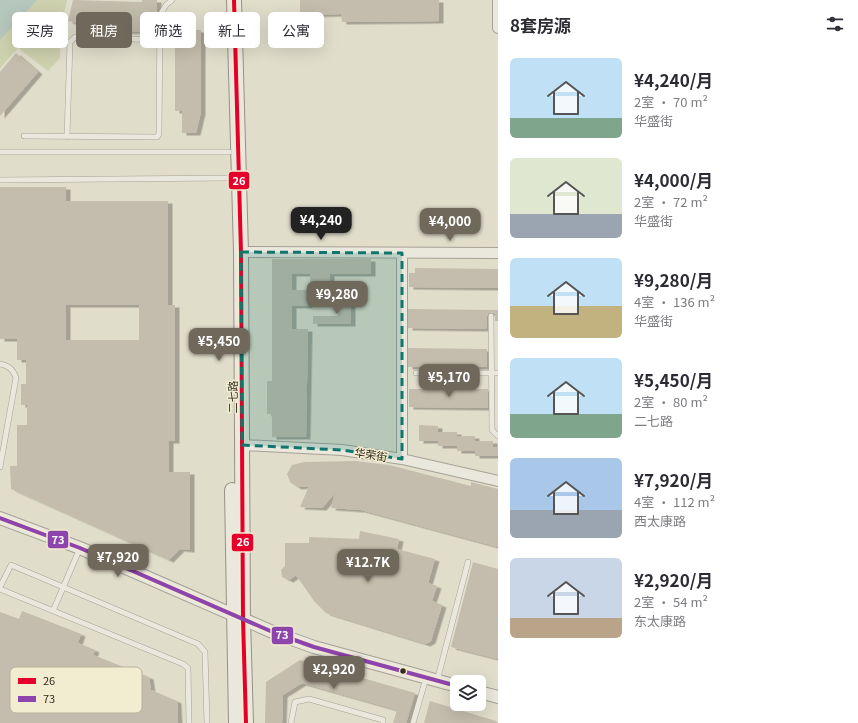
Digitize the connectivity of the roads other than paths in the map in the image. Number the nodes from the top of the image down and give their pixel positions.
1 (172, 0) edge
2 (226, 0) edge
3 (234, 0) edge
4 (498, 0) edge
5 (162, 12) edge
6 (498, 28) edge
7 (140, 39) edge
8 (160, 48) edge
9 (24, 136) dead end
10 (67, 137) junction
11 (0, 152) edge
12 (229, 152) junction
13 (229, 178) junction
14 (0, 180) edge
15 (241, 252) junction
16 (402, 253) junction
17 (498, 253) edge
18 (491, 316) dead end
19 (0, 364) edge
20 (416, 373) dead end
21 (492, 373) junction
22 (498, 373) edge
23 (498, 436) edge
24 (242, 445) junction
25 (402, 459) junction
26 (0, 467) edge
27 (498, 481) edge
28 (0, 518) edge
29 (80, 548) junction
30 (468, 562) dead end
31 (63, 587) junction
32 (0, 588) edge
33 (53, 611) junction
34 (238, 617) junction
35 (432, 679) junction
36 (450, 684) edge
37 (486, 694) edge
38 (498, 698) edge
39 (189, 723) edge
40 (207, 723) edge
41 (236, 723) edge
42 (246, 723) edge
43 (291, 723) edge
44 (383, 723) edge
45 (413, 723) edge

1 - 5 lane
2 - 12 main road, 二七路
3 - 15 main road, 二七路
4 - 6 street
7 - 10 lane
8 - 10 lane
9 - 10 lane
11 - 12 lane
12 - 13 main road, 二七路
13 - 14 lane
13 - 34 main road, 二七路
15 - 16 street
15 - 24 main road, 二七路
16 - 17 street
16 - 25 street
18 - 21 lane
19 - 26 lane
20 - 21 lane
21 - 22 lane
21 - 23 lane
24 - 25 street, 华荣街
24 - 34 main road, 二七路
25 - 27 street, 华荣街
28 - 29 street
29 - 31 lane
29 - 34 street
30 - 35 lane
31 - 32 lane
31 - 33 lane
31 - 40 lane
32 - 33 lane
33 - 39 lane
34 - 35 street
34 - 41 main road, 二七路
34 - 42 main road, 二七路
35 - 36 street
35 - 45 lane
37 - 38 street
43 - 44 lane

